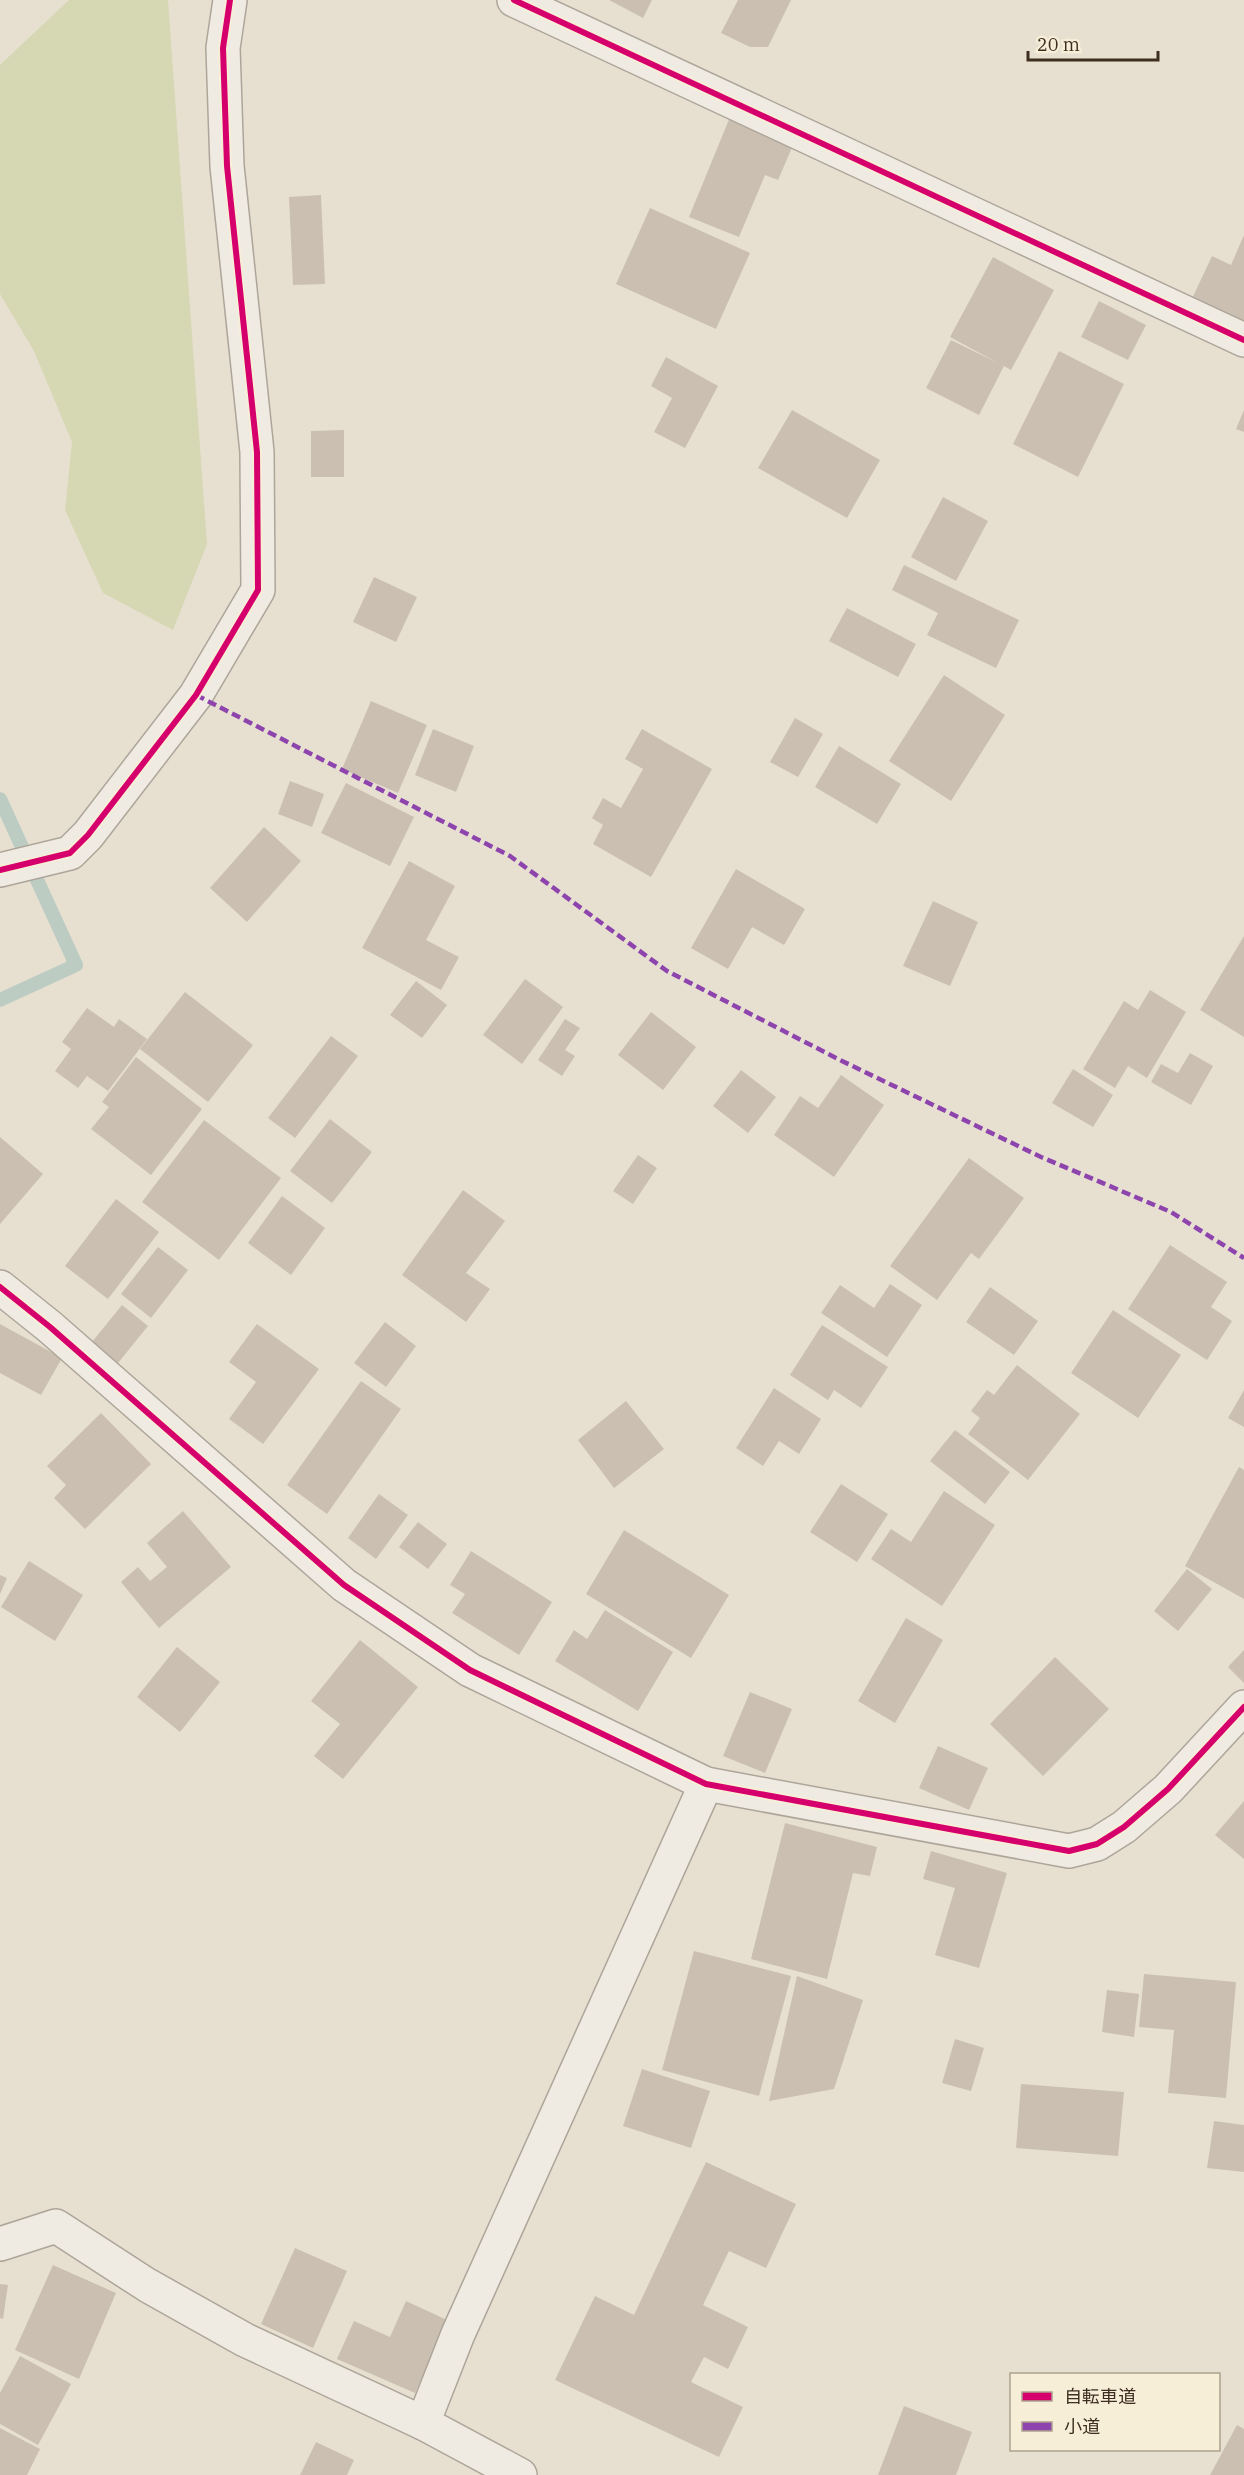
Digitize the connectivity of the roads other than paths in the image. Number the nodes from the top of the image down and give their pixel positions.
1 (230, 0) edge
2 (514, 0) edge
3 (1244, 340) edge
4 (0, 870) edge
5 (0, 1287) edge
6 (1244, 1707) edge
7 (706, 1784) junction
8 (0, 2244) edge
9 (423, 2423) junction
10 (520, 2475) edge

1 - 4 street
2 - 3 street
5 - 7 street
6 - 7 street
7 - 9 street
8 - 9 street
9 - 10 street

